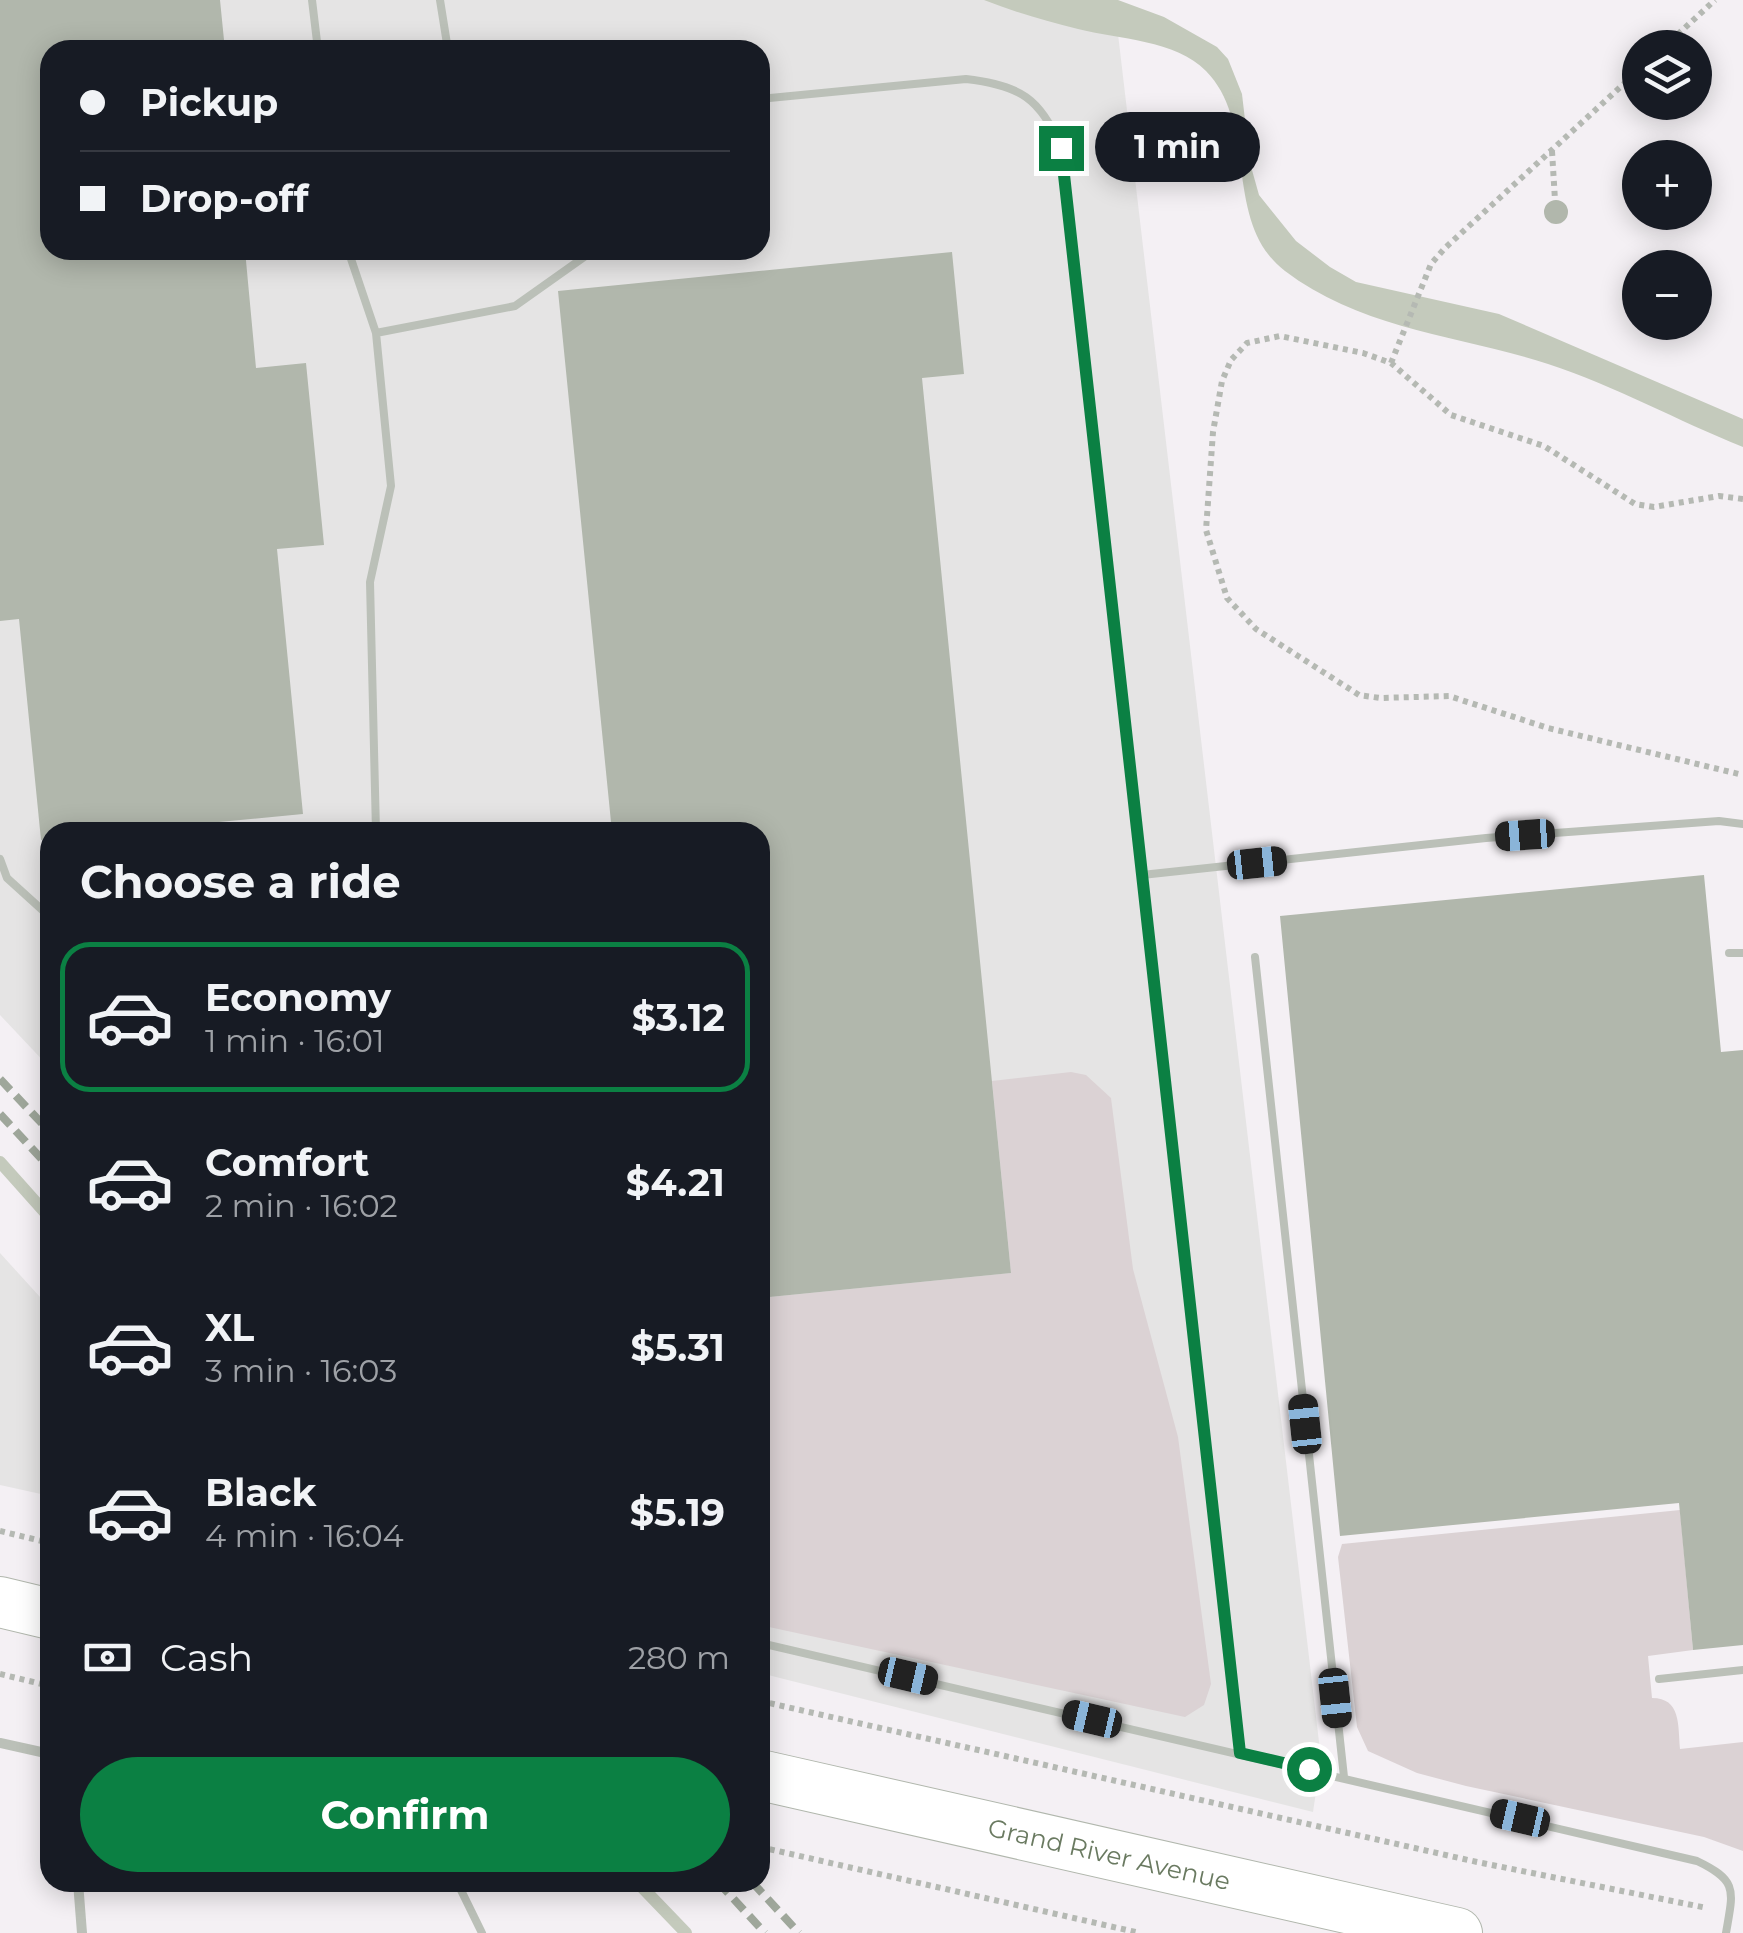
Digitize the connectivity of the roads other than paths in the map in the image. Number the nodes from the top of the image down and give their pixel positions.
1 (312, 0) edge
2 (440, 0) edge
3 (317, 40) edge
4 (446, 40) edge
5 (770, 98) edge
6 (351, 260) edge
7 (580, 260) edge
8 (376, 333) junction
9 (376, 822) edge
10 (1743, 824) edge
11 (0, 858) edge
12 (1142, 875) junction
13 (40, 908) edge
14 (1729, 953) dead end
15 (1743, 953) edge
16 (1255, 957) dead end
17 (0, 1602) edge
18 (40, 1612) edge
19 (770, 1644) edge
20 (1743, 1670) edge
21 (1659, 1679) dead end
22 (0, 1743) edge
23 (40, 1752) edge
24 (1240, 1753) junction
25 (770, 1777) edge
26 (1344, 1777) junction
27 (79, 1892) edge
28 (462, 1892) edge
29 (82, 1933) edge
30 (482, 1933) edge
31 (1457, 1933) edge
32 (1726, 1933) edge

1 - 3 lane
2 - 4 lane
5 - 12 lane
6 - 8 lane
7 - 8 lane
8 - 9 lane
10 - 12 lane
11 - 13 lane
12 - 24 lane
14 - 15 lane
16 - 26 lane
17 - 18 main road
19 - 24 lane
20 - 21 lane
22 - 23 street
24 - 26 lane
25 - 31 main road, Grand River Avenue
26 - 32 lane
27 - 29 street
28 - 30 lane

